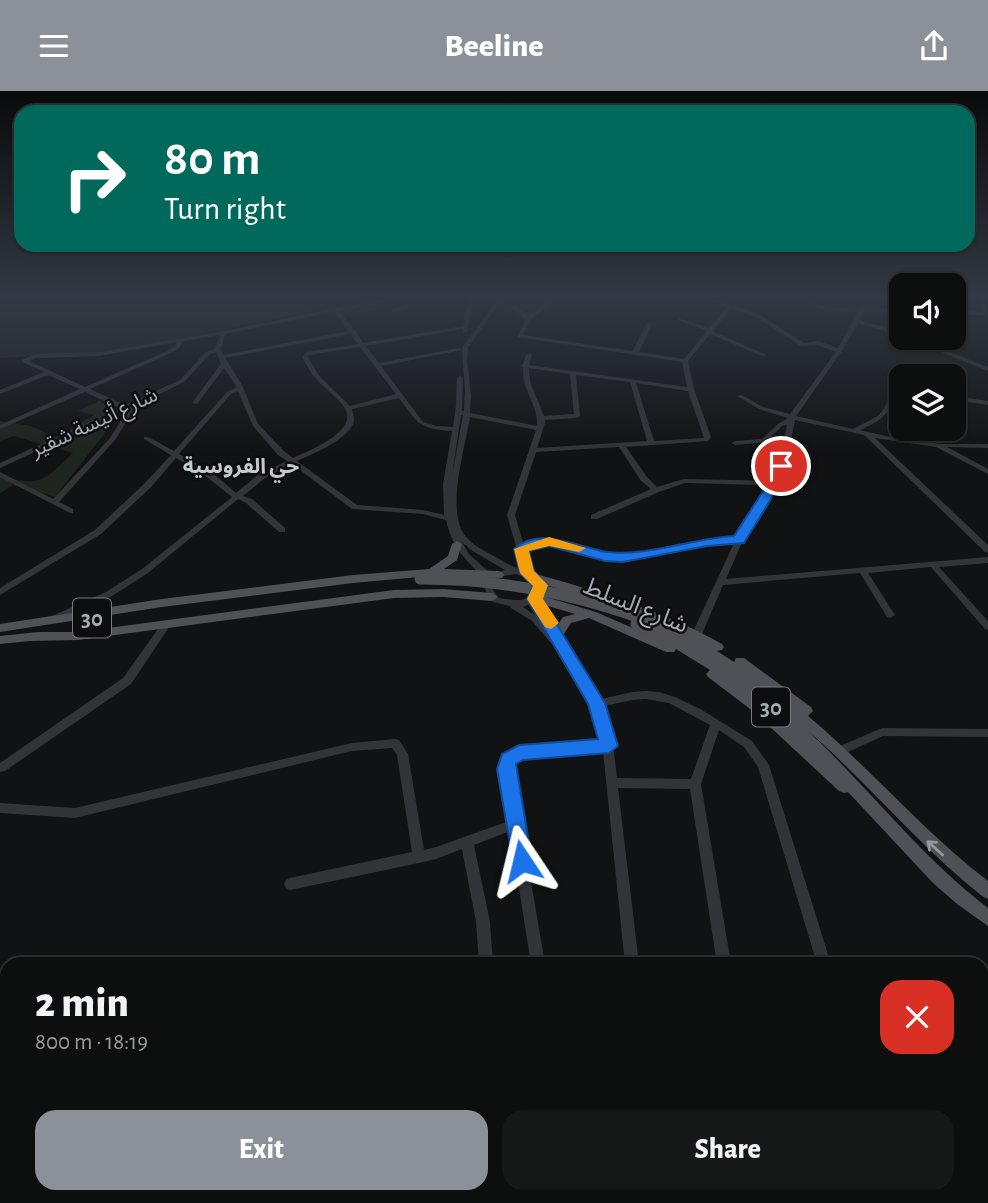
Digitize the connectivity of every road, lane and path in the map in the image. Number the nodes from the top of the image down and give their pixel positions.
1 (130, 349) edge
2 (174, 349) edge
3 (222, 349) edge
4 (264, 349) edge
5 (336, 349) edge
6 (366, 349) edge
7 (459, 349) joint
8 (465, 349) edge
9 (600, 349) edge
10 (637, 349) edge
11 (695, 349) edge
12 (751, 349) edge
13 (833, 349) edge
14 (940, 350) edge
15 (839, 351) joint
16 (635, 354) junction
17 (528, 355) dead end
18 (764, 355) dead end
19 (221, 357) junction
20 (685, 361) junction
21 (377, 365) junction
22 (524, 366) junction
23 (988, 369) edge
24 (47, 373) junction
25 (573, 373) junction
26 (633, 382) junction
27 (84, 389) junction
28 (240, 389) junction
29 (691, 389) junction
30 (0, 392) edge
31 (401, 395) junction
32 (740, 396) dead end
33 (966, 400) edge
34 (195, 403) dead end
35 (988, 403) edge
36 (349, 408) junction
37 (128, 409) junction
38 (889, 410) edge
39 (462, 413) junction
40 (541, 418) junction
41 (791, 419) junction
42 (0, 427) edge
43 (455, 429) junction
44 (540, 429) junction
45 (855, 430) junction
46 (867, 433) junction
47 (146, 438) dead end
48 (735, 443) dead end
49 (651, 444) junction
50 (938, 445) junction
51 (622, 446) junction
52 (988, 446) edge
53 (533, 450) junction
54 (176, 454) junction
55 (291, 460) junction
56 (0, 466) edge
57 (988, 472) edge
58 (0, 474) edge
59 (775, 483) junction
60 (656, 490) junction
61 (238, 496) junction
62 (55, 502) junction
63 (445, 504) junction
64 (70, 511) dead end
65 (423, 512) junction
66 (594, 517) dead end
67 (447, 518) junction
68 (282, 530) dead end
69 (739, 540) junction
70 (457, 544) junction
71 (521, 549) junction
72 (988, 550) edge
73 (988, 560) edge
74 (934, 566) junction
75 (512, 571) junction
76 (429, 572) junction
77 (863, 572) junction
78 (491, 576) junction
79 (532, 576) junction
80 (721, 582) junction
81 (0, 592) edge
82 (492, 597) junction
83 (536, 598) junction
84 (510, 605) junction
85 (175, 615) junction
86 (592, 615) junction
87 (890, 615) dead end
88 (54, 619) junction
89 (988, 627) edge
90 (0, 630) edge
91 (666, 633) junction
92 (558, 634) junction
93 (697, 634) junction
94 (0, 640) edge
95 (573, 664) junction
96 (596, 703) junction
97 (716, 723) junction
98 (988, 733) edge
99 (609, 746) junction
100 (846, 755) junction
101 (0, 768) edge
102 (611, 783) junction
103 (695, 784) junction
104 (862, 798) junction
105 (0, 808) edge
106 (515, 824) junction
107 (467, 842) junction
108 (419, 857) junction
109 (290, 884) dead end
110 (988, 891) edge
111 (988, 918) edge
112 (486, 957) edge
113 (537, 957) edge
114 (631, 957) edge
115 (723, 957) edge
116 (822, 957) edge

1 - 24 street
2 - 27 street
3 - 19 street
4 - 19 street
5 - 36 street
6 - 21 street
7 - 21 street
7 - 39 street
8 - 39 street
9 - 16 street
10 - 16 street
11 - 20 street
12 - 18 street
13 - 15 street
14 - 23 street
15 - 41 street
16 - 20 street
17 - 22 street
19 - 28 street
19 - 34 street
19 - 37 street, شارع أنيسة شقير
20 - 29 street
21 - 31 street
22 - 25 street
22 - 40 street
24 - 27 street
24 - 30 street
25 - 26 street
25 - 40 street
26 - 29 street
26 - 49 street
27 - 37 street
27 - 42 street
28 - 54 street
28 - 55 street
29 - 49 street
31 - 36 street
31 - 43 street
32 - 41 street
33 - 35 street
36 - 55 street
37 - 56 street, شارع أنيسة شقير
37 - 62 street
38 - 45 street
39 - 43 street
39 - 44 street
39 - 75 street
40 - 44 street
41 - 45 street
41 - 48 street
41 - 59 street
43 - 63 street
44 - 53 street
45 - 46 street
46 - 50 street
46 - 72 street
47 - 54 street
49 - 51 street
50 - 52 street
50 - 57 street
51 - 53 street
51 - 60 street
53 - 71 street
54 - 61 street
54 - 81 street
55 - 61 street
55 - 65 street
58 - 62 street
59 - 60 street
59 - 69 street
60 - 66 street
61 - 68 street
61 - 88 street
62 - 64 street
63 - 65 street
63 - 67 street
65 - 67 street
67 - 70 street
69 - 71 street
69 - 80 street
70 - 76 main road
70 - 78 street
71 - 79 street
73 - 74 street
74 - 77 street
74 - 89 street
75 - 78 street
75 - 79 street
76 - 78 main road
76 - 88 main road
77 - 80 street
77 - 87 street
78 - 82 street
79 - 83 street
79 - 93 main road
80 - 93 street
82 - 84 street
82 - 85 main road
83 - 84 street
83 - 86 main road
83 - 92 street
84 - 95 street
85 - 90 main road, شارع السلط / 30
85 - 91 main road, شارع السلط / 30, bridge
85 - 94 main road, شارع السلط / 30
85 - 101 street
86 - 92 main road
86 - 104 main road
88 - 90 main road
91 - 100 main road, شارع السلط / 30
91 - 104 main road, شارع السلط / 30
92 - 95 street
93 - 100 main road
95 - 96 street
96 - 97 street
96 - 99 street
97 - 103 street
97 - 116 street
98 - 100 street
99 - 102 street
99 - 106 street
110 -> 100 main road, شارع السلط / 30
102 - 103 street
102 - 114 street
103 - 115 street
104 - 111 main road, شارع السلط / 30
105 - 108 street
106 - 107 street
106 - 113 street
107 - 108 street
107 - 112 street
108 - 109 street

